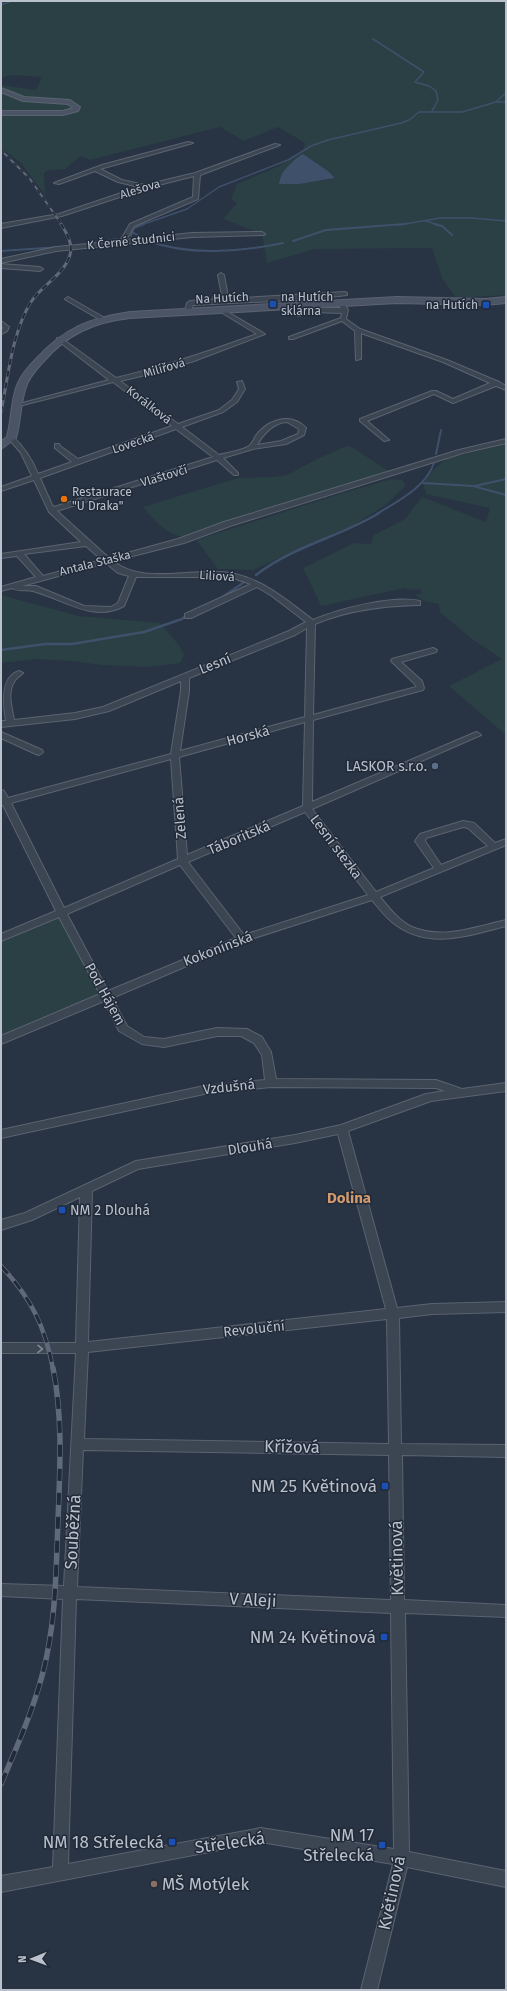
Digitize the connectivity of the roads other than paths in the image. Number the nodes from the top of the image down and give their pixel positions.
1 (1, 90) edge
2 (1, 113) edge
3 (190, 143) dead end
4 (277, 145) dead end
5 (95, 168) junction
6 (197, 174) junction
7 (57, 183) dead end
8 (145, 187) junction
9 (1, 226) edge
10 (262, 234) dead end
11 (122, 242) junction
12 (1, 261) edge
13 (1, 266) edge
14 (40, 269) dead end
15 (221, 275) dead end
16 (345, 294) dead end
17 (68, 299) dead end
18 (506, 300) edge
19 (343, 306) junction
20 (189, 308) junction
21 (221, 310) junction
22 (299, 314) dead end
23 (101, 318) junction
24 (343, 319) junction
25 (1, 323) edge
26 (358, 330) junction
27 (1, 332) edge
28 (291, 338) dead end
29 (60, 339) junction
30 (358, 359) dead end
31 (115, 380) junction
32 (240, 382) dead end
33 (497, 383) junction
34 (506, 388) edge
35 (17, 406) junction
36 (177, 428) junction
37 (11, 438) junction
38 (386, 440) dead end
39 (506, 441) edge
40 (57, 445) dead end
41 (1, 446) edge
42 (252, 447) junction
43 (219, 458) junction
44 (77, 462) junction
45 (236, 474) dead end
46 (37, 476) junction
47 (1, 489) edge
48 (52, 510) junction
49 (88, 543) junction
50 (19, 553) junction
51 (1, 556) edge
52 (107, 560) junction
53 (133, 575) junction
54 (40, 577) junction
55 (258, 584) junction
56 (2, 588) edge
57 (418, 603) dead end
58 (188, 616) dead end
59 (311, 622) junction
60 (433, 650) dead end
61 (19, 673) dead end
62 (185, 677) junction
63 (309, 719) junction
64 (10, 722) junction
65 (1, 724) edge
66 (1, 735) edge
67 (477, 736) dead end
68 (39, 752) dead end
69 (176, 756) junction
70 (2, 800) edge
71 (307, 809) junction
72 (506, 842) edge
73 (494, 847) junction
74 (183, 862) junction
75 (440, 870) junction
76 (374, 896) junction
77 (61, 912) junction
78 (506, 923) edge
79 (1, 938) edge
80 (242, 939) junction
81 (106, 995) junction
82 (1, 1040) edge
83 (271, 1083) junction
84 (506, 1088) edge
85 (461, 1093) junction
86 (342, 1129) junction
87 (1, 1134) edge
88 (86, 1190) junction
89 (1, 1225) edge
90 (506, 1307) edge
91 (393, 1313) junction
92 (1, 1348) edge
93 (82, 1348) junction
94 (77, 1444) junction
95 (395, 1448) junction
96 (506, 1451) edge
97 (1, 1590) edge
98 (70, 1592) junction
99 (398, 1607) junction
100 (506, 1611) edge
101 (402, 1858) junction
102 (60, 1873) junction
103 (506, 1879) edge
104 (1, 1884) edge
105 (369, 1990) edge

1 - 2 street
3 - 5 street
4 - 6 street, Alešova
5 - 7 street
5 - 8 street
6 - 8 street, Alešova
6 - 11 street
8 - 9 street, Alešova
10 - 11 street, K Černé studnici
11 - 12 street, K Černé studnici
13 - 14 street
15 - 20 street
16 - 20 street
17 - 23 street
18 - 19 street, Na Hutích
19 - 21 street, Na Hutích
19 - 22 street
19 - 24 street
20 - 21 street, Na Hutích
20 - 23 street, Na Hutích
21 - 31 street, Milířová
23 - 29 street, Na Hutích
24 - 26 street
24 - 28 street
25 - 27 street
26 - 30 street
26 - 33 street
29 - 31 street, Korálková
29 - 35 street, Na Hutích
31 - 35 street, Milířová
31 - 36 street, Korálková
32 - 36 street, Lovecká
33 - 34 street
33 - 38 street
35 - 37 street, Na Hutích
36 - 43 street, Korálková
36 - 44 street, Lovecká
37 - 41 street
37 - 46 street, Liliová
39 - 52 street, Antala Staška
40 - 44 street
42 - 42 street, Vlaštovčí
42 - 43 street, Vlaštovčí
43 - 45 street, Korálková
43 - 48 street, Vlaštovčí
44 - 46 street, Lovecká
46 - 47 street, Lovecká
46 - 48 street, Liliová
48 - 49 street, Liliová
49 - 50 street
49 - 52 street, Liliová
50 - 51 street
50 - 54 street
52 - 53 street, Liliová
52 - 54 street, Antala Staška
53 - 55 street, Liliová
53 - 56 street
54 - 56 street, Antala Staška
55 - 58 street
55 - 59 street, Liliová
57 - 59 street, Lesní
59 - 62 street, Lesní
59 - 63 street, Lesní stezka
60 - 63 street, Horská
61 - 64 street
62 - 64 street, Lesní
62 - 69 street, Zelená
63 - 69 street, Horská
63 - 71 street, Lesní stezka
64 - 65 street, Lesní
66 - 68 street
67 - 71 street, Táboritská
69 - 70 street, Horská
69 - 74 street, Zelená
70 - 77 street, Pod Hájem
71 - 74 street, Táboritská
71 - 76 street, Lesní stezka
72 - 73 street, Kokonínská
73 - 75 street, Kokonínská
73 - 75 street
74 - 77 street, Táboritská
74 - 80 street
75 - 76 street, Kokonínská
76 - 78 street, Lesní stezka
76 - 80 street, Kokonínská
77 - 79 street, Táboritská
77 - 81 street, Pod Hájem
80 - 81 street, Kokonínská
81 - 82 street, Kokonínská
81 - 83 street, Pod Hájem
83 - 85 street, Vzdušná
83 - 87 street, Vzdušná
84 - 85 street, Dlouhá
85 - 86 street, Dlouhá
86 - 88 street, Dlouhá
86 - 91 street, Květinová
88 - 89 street, Dlouhá
88 - 93 street, Souběžná
90 - 91 street, Revoluční
91 - 93 street, Revoluční
91 - 95 street, Květinová
92 -> 93 street, Revoluční
93 - 94 street, Souběžná
94 - 95 street, Křížová
94 - 98 street, Souběžná
95 - 96 street, Křížová
95 - 99 street, Květinová
97 - 98 street, V Aleji
98 - 99 street, V Aleji
98 - 102 street, Souběžná
99 - 100 street, V Aleji
99 - 101 street, Květinová
101 - 102 street, Střelecká
101 - 103 street, Střelecká
101 - 105 street, Květinová
102 - 104 street, Střelecká

